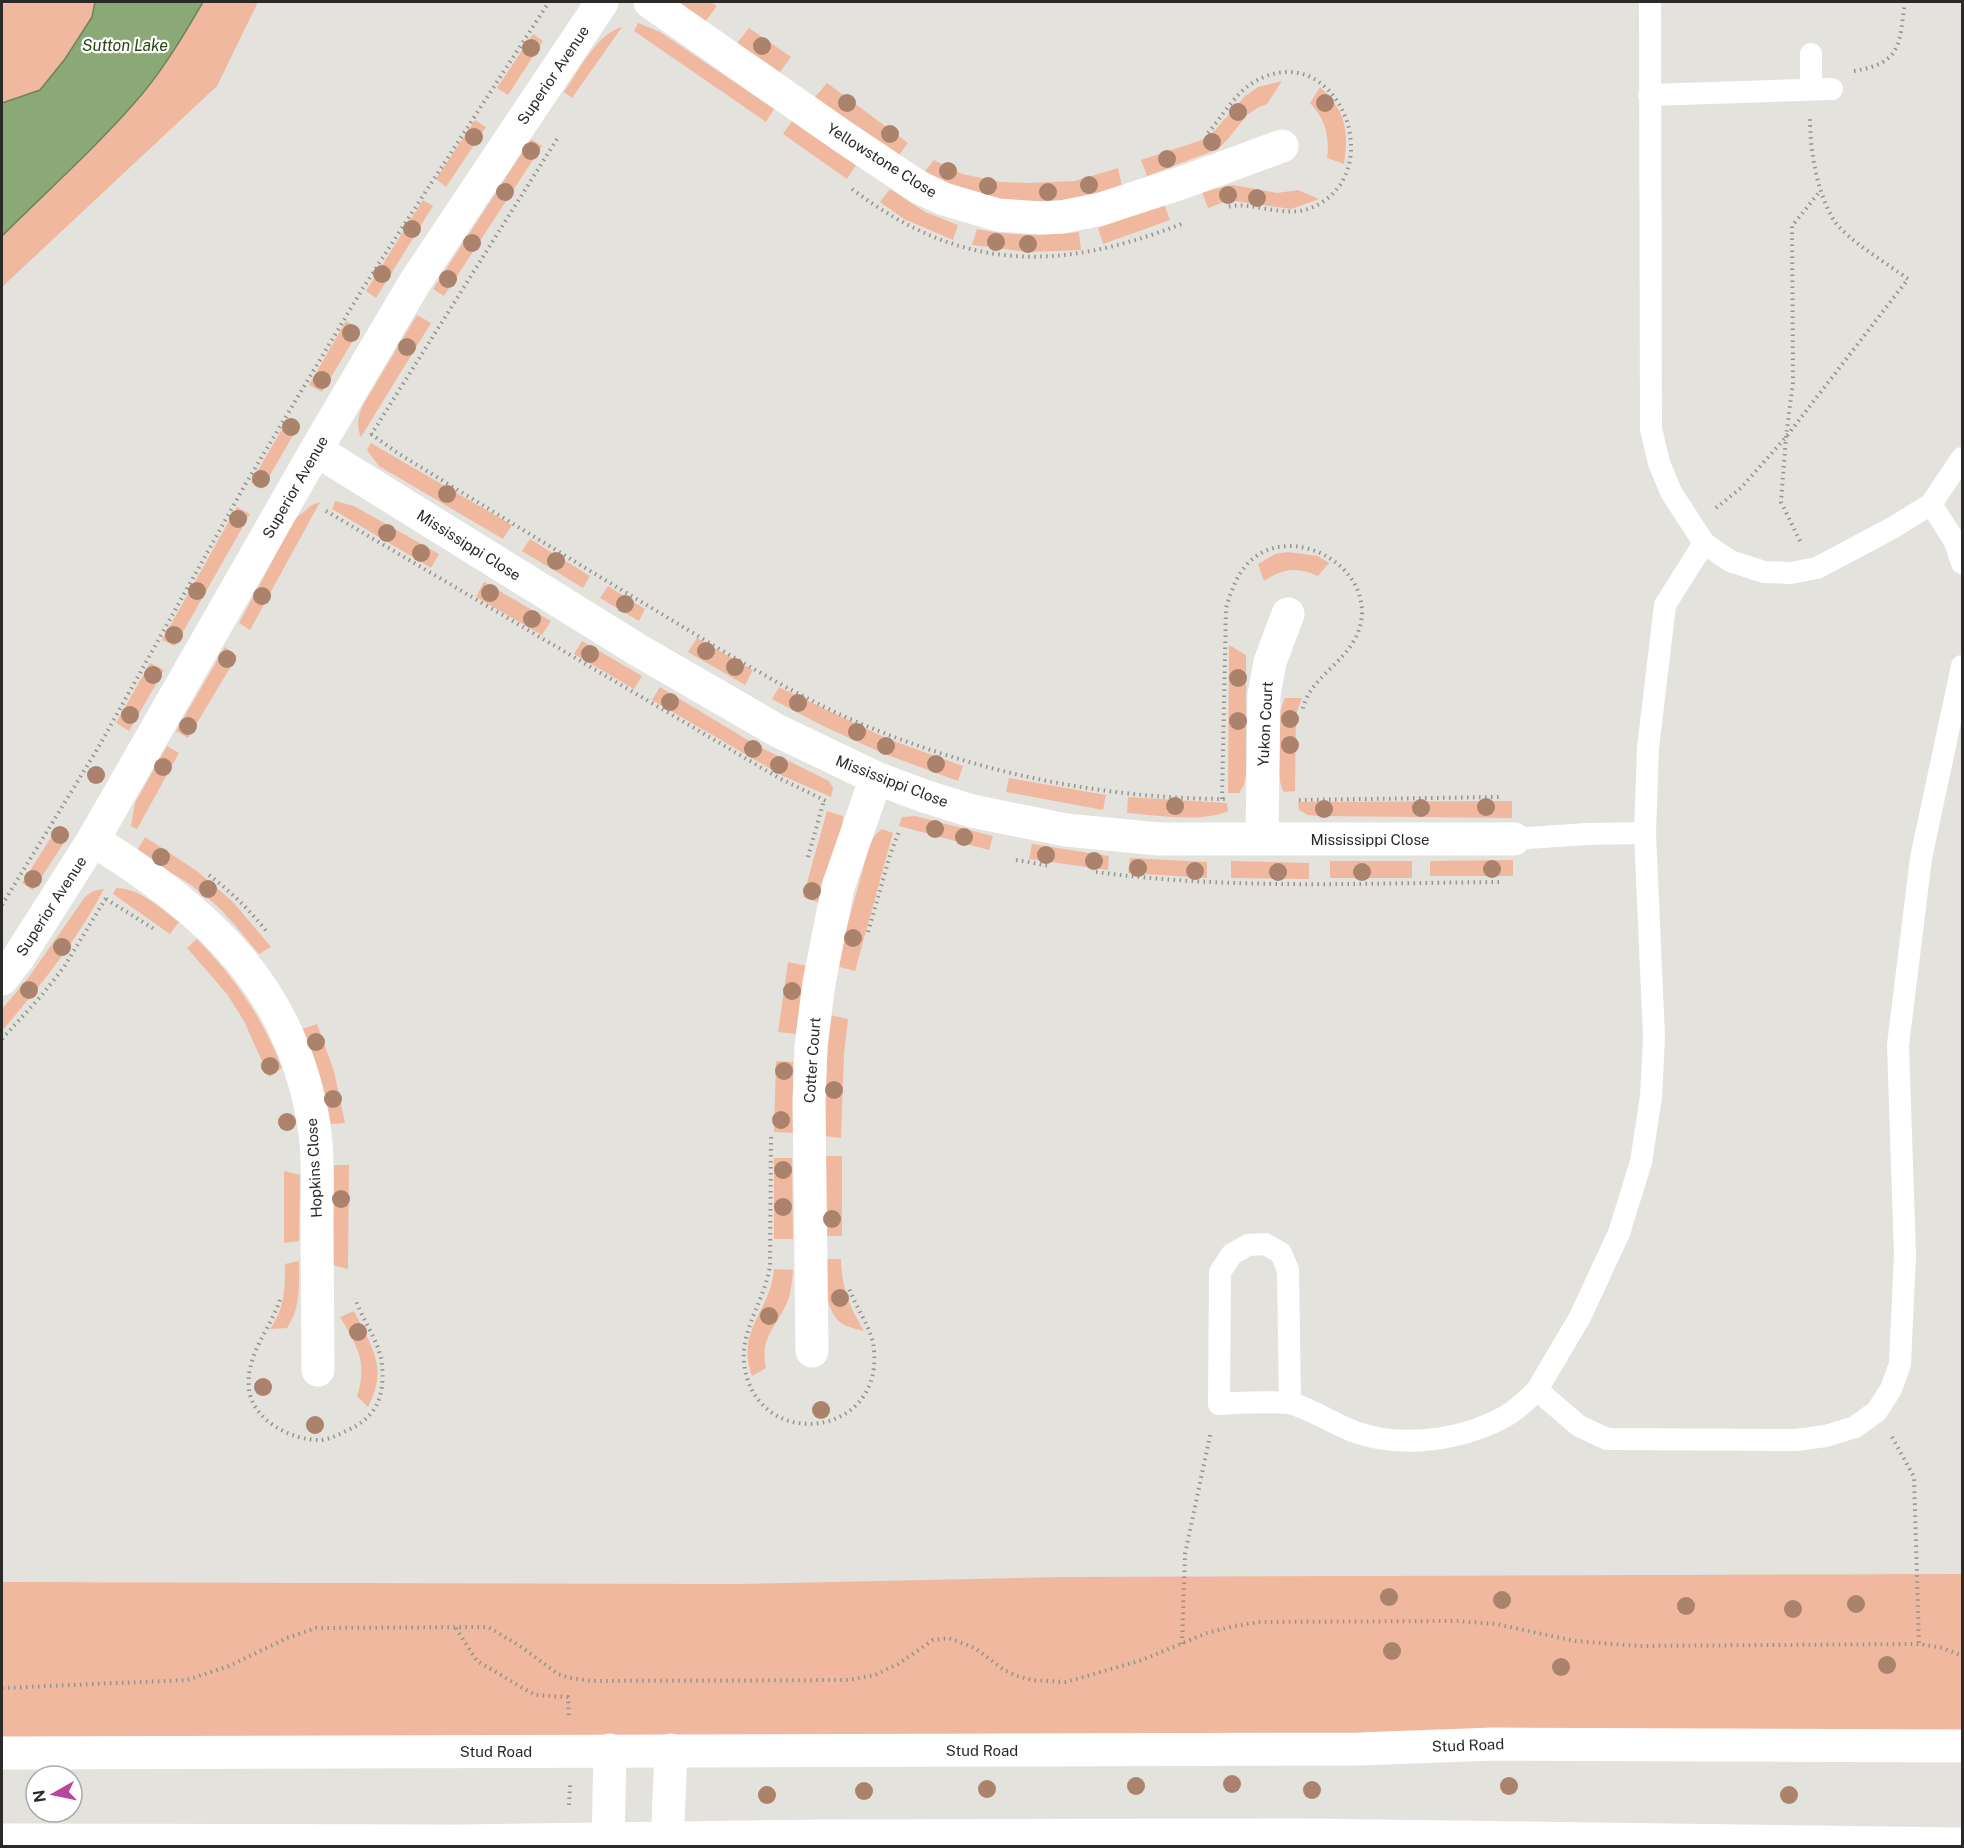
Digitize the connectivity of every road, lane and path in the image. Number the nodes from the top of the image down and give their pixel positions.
1 (602, 2) edge
2 (650, 2) edge
3 (1650, 2) edge
4 (1905, 2) edge
5 (1811, 54) dead end
6 (1829, 83) junction
7 (1649, 95) junction
8 (1810, 116) dead end
9 (562, 132) dead end
10 (1201, 137) dead end
11 (1282, 146) dead end
12 (845, 184) dead end
13 (1821, 190) junction
14 (1224, 208) dead end
15 (1188, 221) dead end
16 (1785, 437) junction
17 (316, 450) junction
18 (1962, 458) edge
19 (1931, 504) junction
20 (329, 506) dead end
21 (1708, 514) dead end
22 (1704, 543) junction
23 (1803, 547) dead end
24 (1962, 563) edge
25 (1288, 614) dead end
26 (1962, 666) edge
27 (876, 778) junction
28 (1499, 796) dead end
29 (1222, 799) dead end
30 (824, 800) dead end
31 (1300, 800) dead end
32 (1645, 833) junction
33 (1262, 839) junction
34 (1515, 839) joint
35 (93, 840) junction
36 (106, 899) dead end
37 (2, 979) edge
38 (2, 1039) edge
39 (812, 1351) dead end
40 (318, 1370) dead end
41 (1538, 1390) junction
42 (1290, 1403) junction
43 (1211, 1428) dead end
44 (1889, 1431) dead end
45 (1182, 1644) junction
46 (1919, 1644) junction
47 (1962, 1656) edge
48 (2, 1688) edge
49 (1962, 1746) edge
50 (610, 1750) junction
51 (671, 1750) junction
52 (2, 1753) edge
53 (2, 1840) edge
54 (819, 1841) edge
55 (608, 1843) edge
56 (667, 1843) edge
57 (464, 1844) edge
58 (1962, 1844) edge

1 - 17 main road, Superior Avenue
2 - 11 main road, Yellowstone Close
3 - 7 lane
4 - 6 path
5 - 6 lane
6 - 7 lane
7 - 22 lane
8 - 13 path
9 - 29 path
10 - 14 path
12 - 15 path
13 - 16 path
13 - 16 path
16 - 21 path
16 - 23 path
17 - 27 main road, Mississippi Close
17 - 35 main road, Superior Avenue
18 - 19 lane
19 - 22 lane
19 - 24 lane
20 - 30 path
22 - 32 lane
25 - 33 main road, Yukon Court
26 - 41 lane
27 - 33 main road, Mississippi Close
27 - 39 main road, Cotter Court
28 - 31 path
32 - 34 lane
32 - 41 lane
33 - 34 main road, Mississippi Close
35 - 37 main road, Superior Avenue
35 - 40 main road, Hopkins Close
36 - 38 path
41 - 42 lane
42 - 42 lane
43 - 45 path
44 - 46 path
45 - 46 path
45 - 48 path
46 - 47 path
49 - 51 main road, Stud Road
50 - 51 main road, Stud Road
50 - 52 main road, Stud Road
50 - 55 main road
51 - 56 main road
53 - 57 main road
54 - 56 main road
54 - 58 main road
55 - 56 main road
55 - 57 main road

